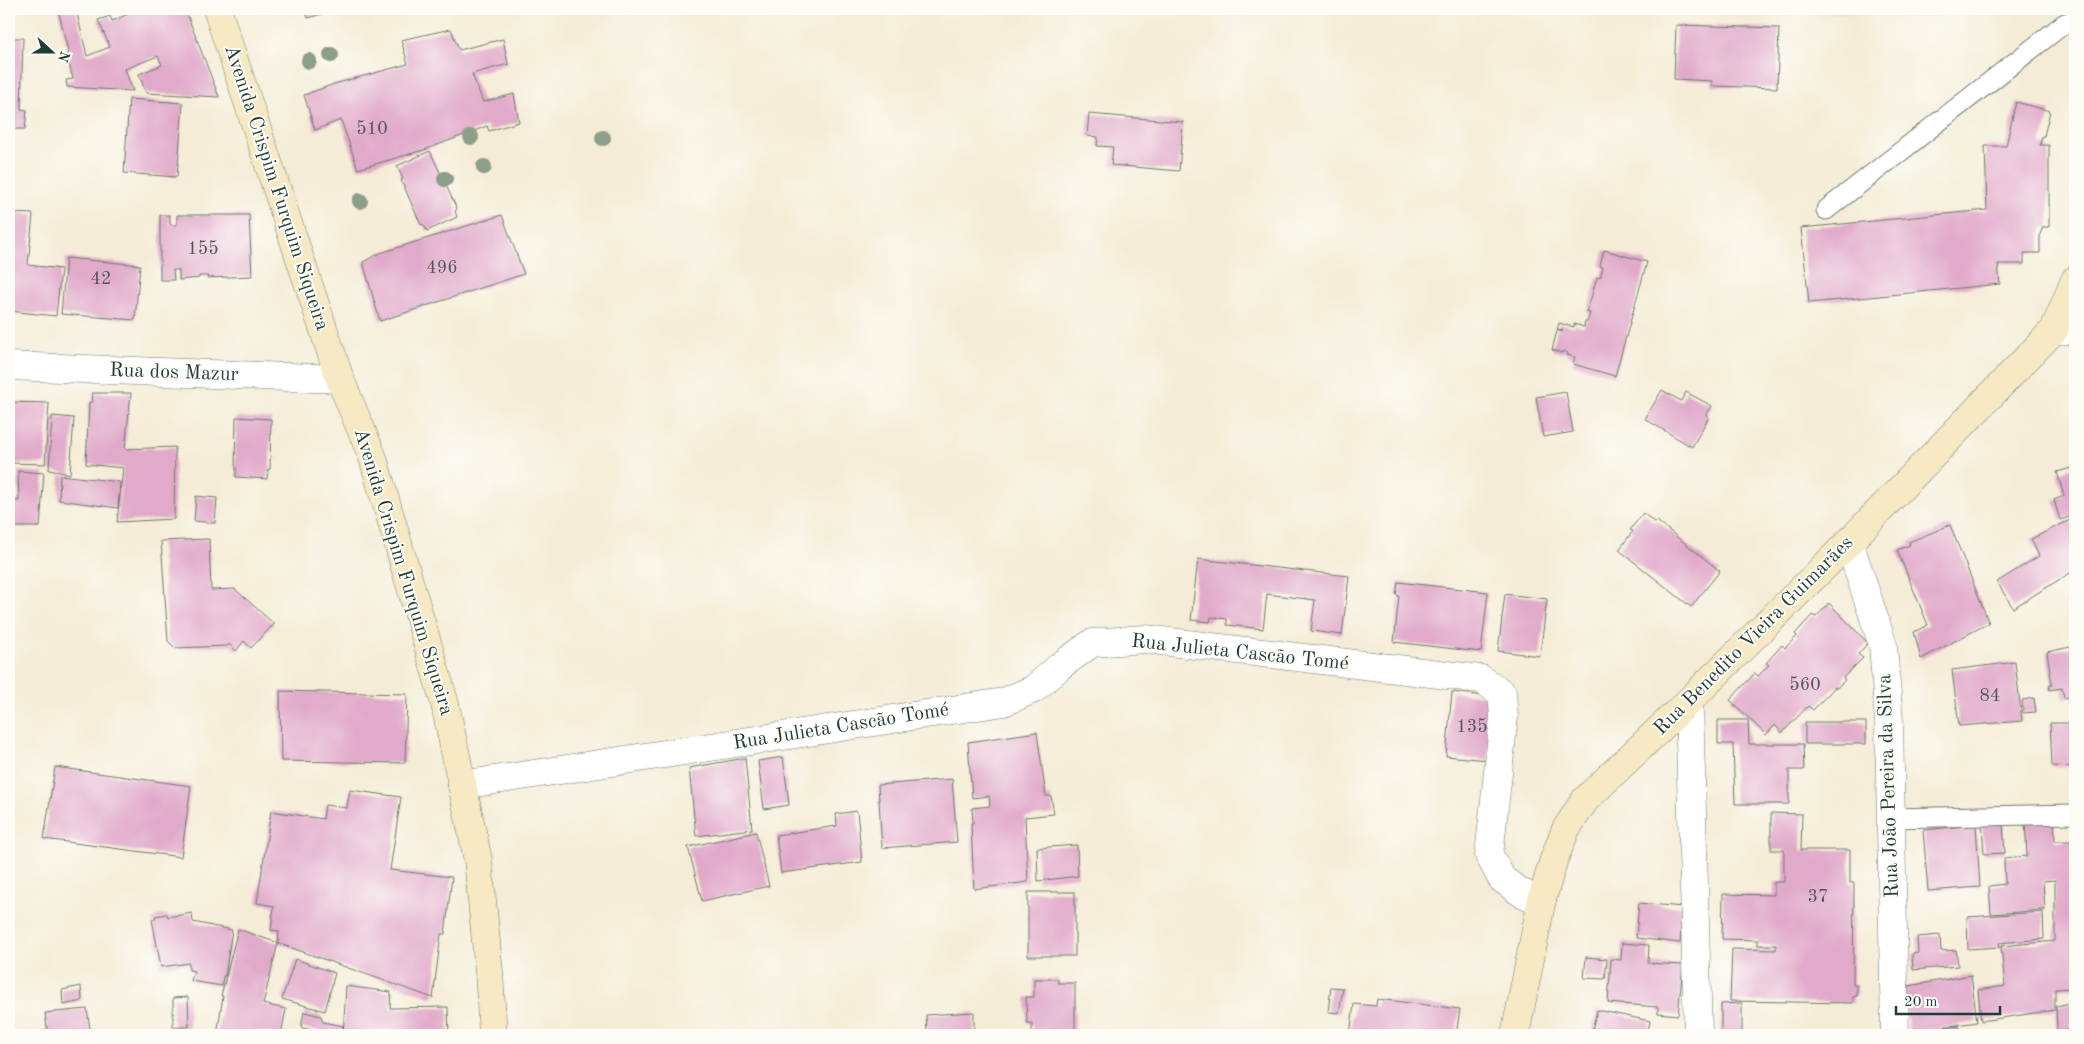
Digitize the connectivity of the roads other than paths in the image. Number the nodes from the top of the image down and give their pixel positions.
1 (217, 9) edge
2 (2075, 20) edge
3 (1826, 210) dead end
4 (2075, 280) edge
5 (2065, 330) edge
6 (9, 366) edge
7 (340, 379) junction
8 (1849, 542) junction
9 (1690, 701) junction
10 (462, 784) junction
11 (2075, 814) edge
12 (1891, 818) junction
13 (1542, 899) junction
14 (493, 1035) edge
15 (1515, 1035) edge
16 (1698, 1035) edge
17 (1895, 1035) edge

1 - 7 main road, Avenida Crispim Furquim Siqueira
2 - 3 lane
4 - 5 main road, Rua Benedito Vieira Guimarães
5 - 8 main road, Rua Benedito Vieira Guimarães
6 - 7 street, Rua dos Mazur
7 - 10 main road, Avenida Crispim Furquim Siqueira
8 - 9 main road, Rua Benedito Vieira Guimarães
8 - 12 street, Rua João Pereira da Silva
9 - 13 main road, Rua Benedito Vieira Guimarães
9 - 16 street
10 - 13 street, Rua Julieta Cascão Tomé
10 - 14 main road, Avenida Crispim Furquim Siqueira
11 - 12 lane
12 - 17 street, Rua João Pereira da Silva
13 - 15 main road, Rua Benedito Vieira Guimarães

